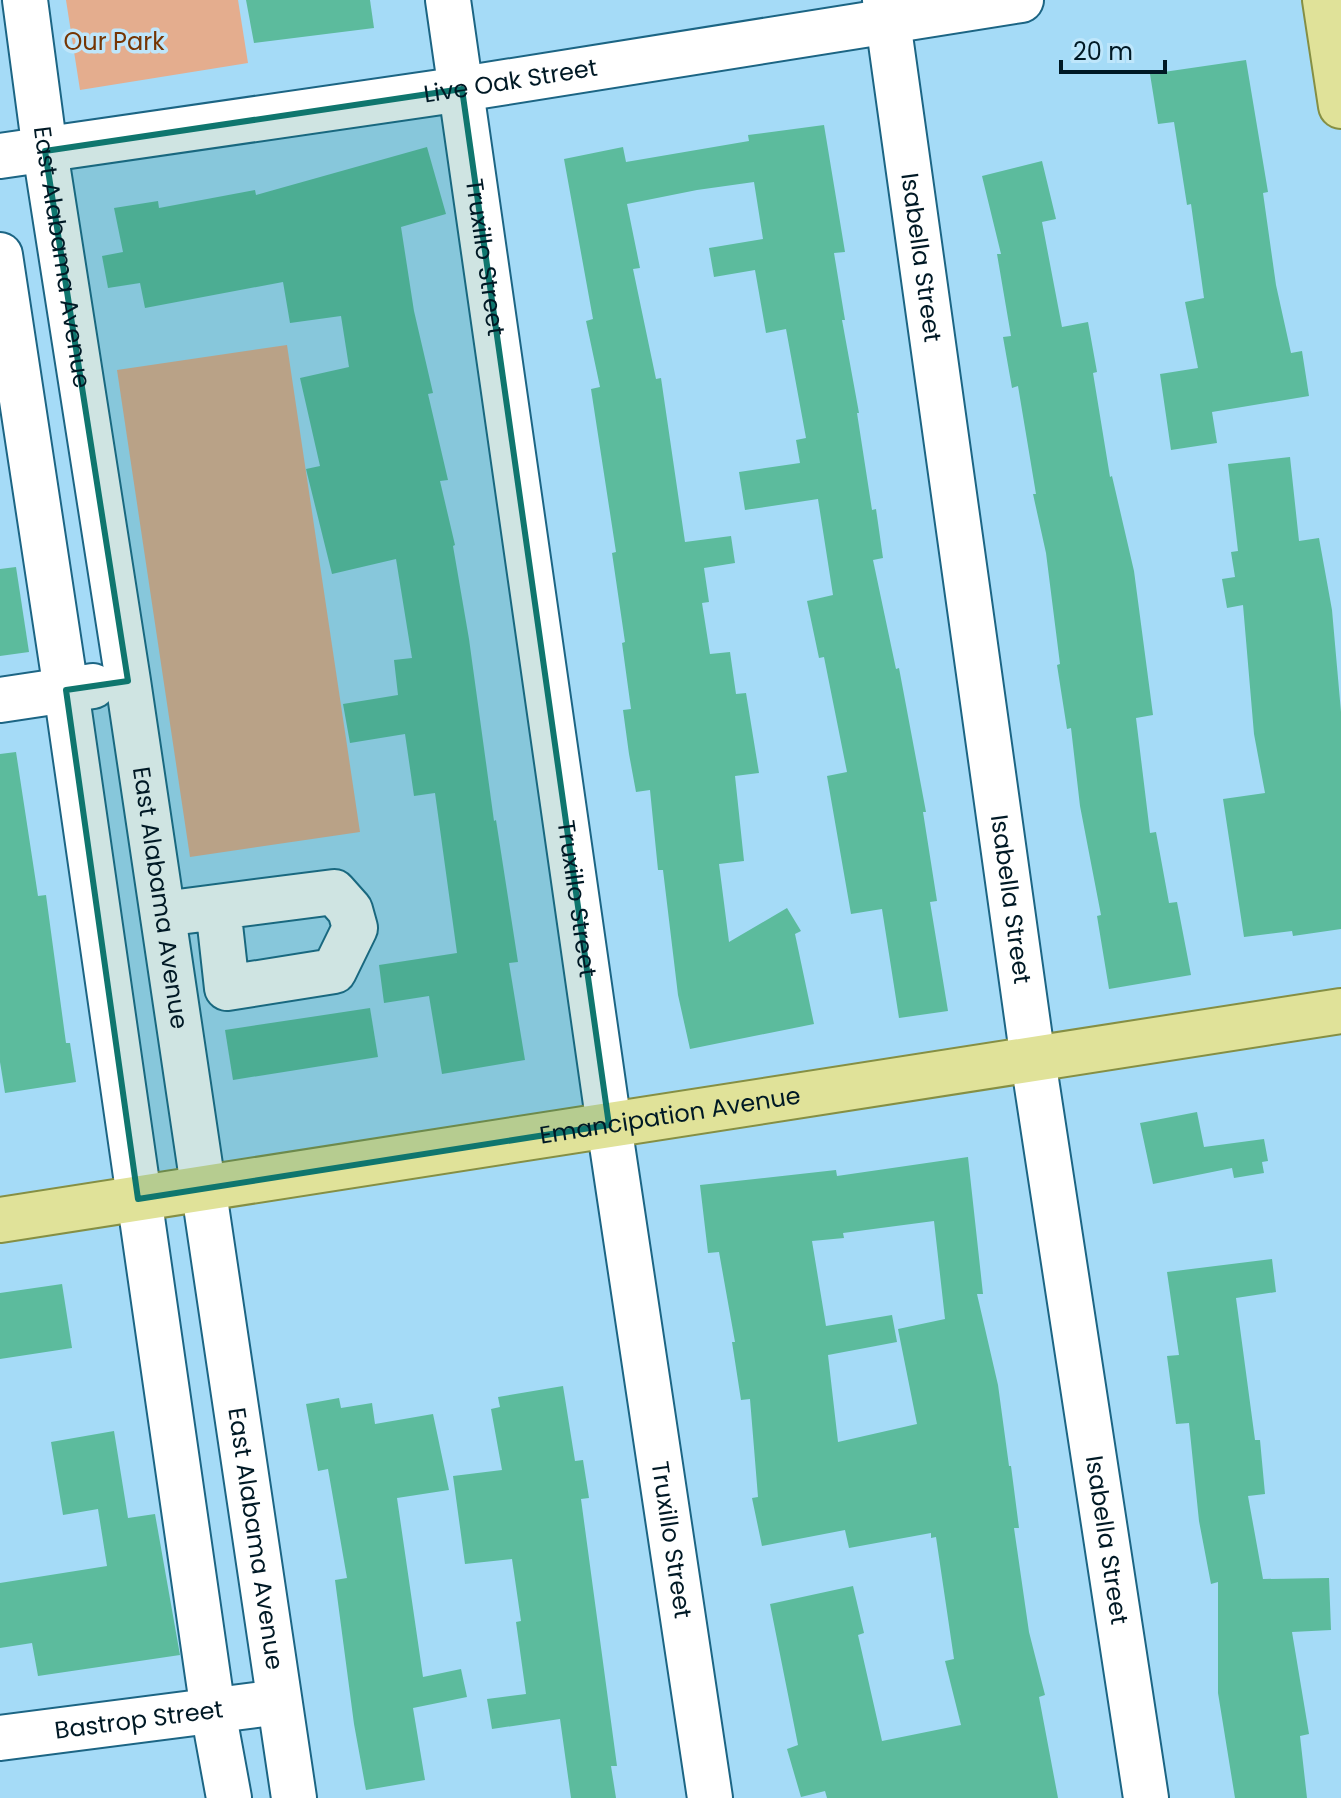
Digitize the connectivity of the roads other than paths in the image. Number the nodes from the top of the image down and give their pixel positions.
1 (25, 0) edge
2 (448, 0) edge
3 (1021, 0) edge
4 (1325, 0) edge
5 (887, 10) edge
6 (462, 89) junction
7 (1341, 106) edge
8 (45, 151) junction
9 (0, 156) edge
10 (0, 255) edge
11 (128, 681) junction
12 (66, 690) junction
13 (0, 700) edge
14 (218, 907) dead end
15 (163, 914) junction
16 (1341, 1011) edge
17 (1033, 1060) junction
18 (609, 1125) junction
19 (203, 1189) junction
20 (138, 1199) junction
21 (0, 1220) edge
22 (279, 1702) junction
23 (213, 1711) junction
24 (0, 1738) edge
25 (229, 1798) edge
26 (294, 1798) edge
27 (710, 1798) edge
28 (1146, 1798) edge

1 - 8 street, East Alabama Avenue
2 - 6 street, Truxillo Street
3 - 5 street, Live Oak Street
4 - 7 main road
5 - 6 street, Live Oak Street
5 - 17 street, Isabella Street
6 - 8 street, Live Oak Street
6 - 18 street, Truxillo Street
8 - 9 street, Live Oak Street
8 - 11 street, East Alabama Avenue
10 - 12 street
11 - 12 street
11 - 15 street, East Alabama Avenue
12 - 13 street
12 - 20 street
14 - 15 street
15 - 19 street, East Alabama Avenue
16 - 17 main road, Emancipation Avenue
17 - 18 main road, Emancipation Avenue
17 - 28 street, Isabella Street
18 - 19 main road, Emancipation Avenue
18 - 27 street, Truxillo Street
19 - 20 main road, Emancipation Avenue
19 - 22 street, East Alabama Avenue
20 - 21 main road, Emancipation Avenue
20 - 23 street
22 - 23 street, Bastrop Street
22 - 26 street, East Alabama Avenue
23 - 24 street, Bastrop Street
23 - 25 street

